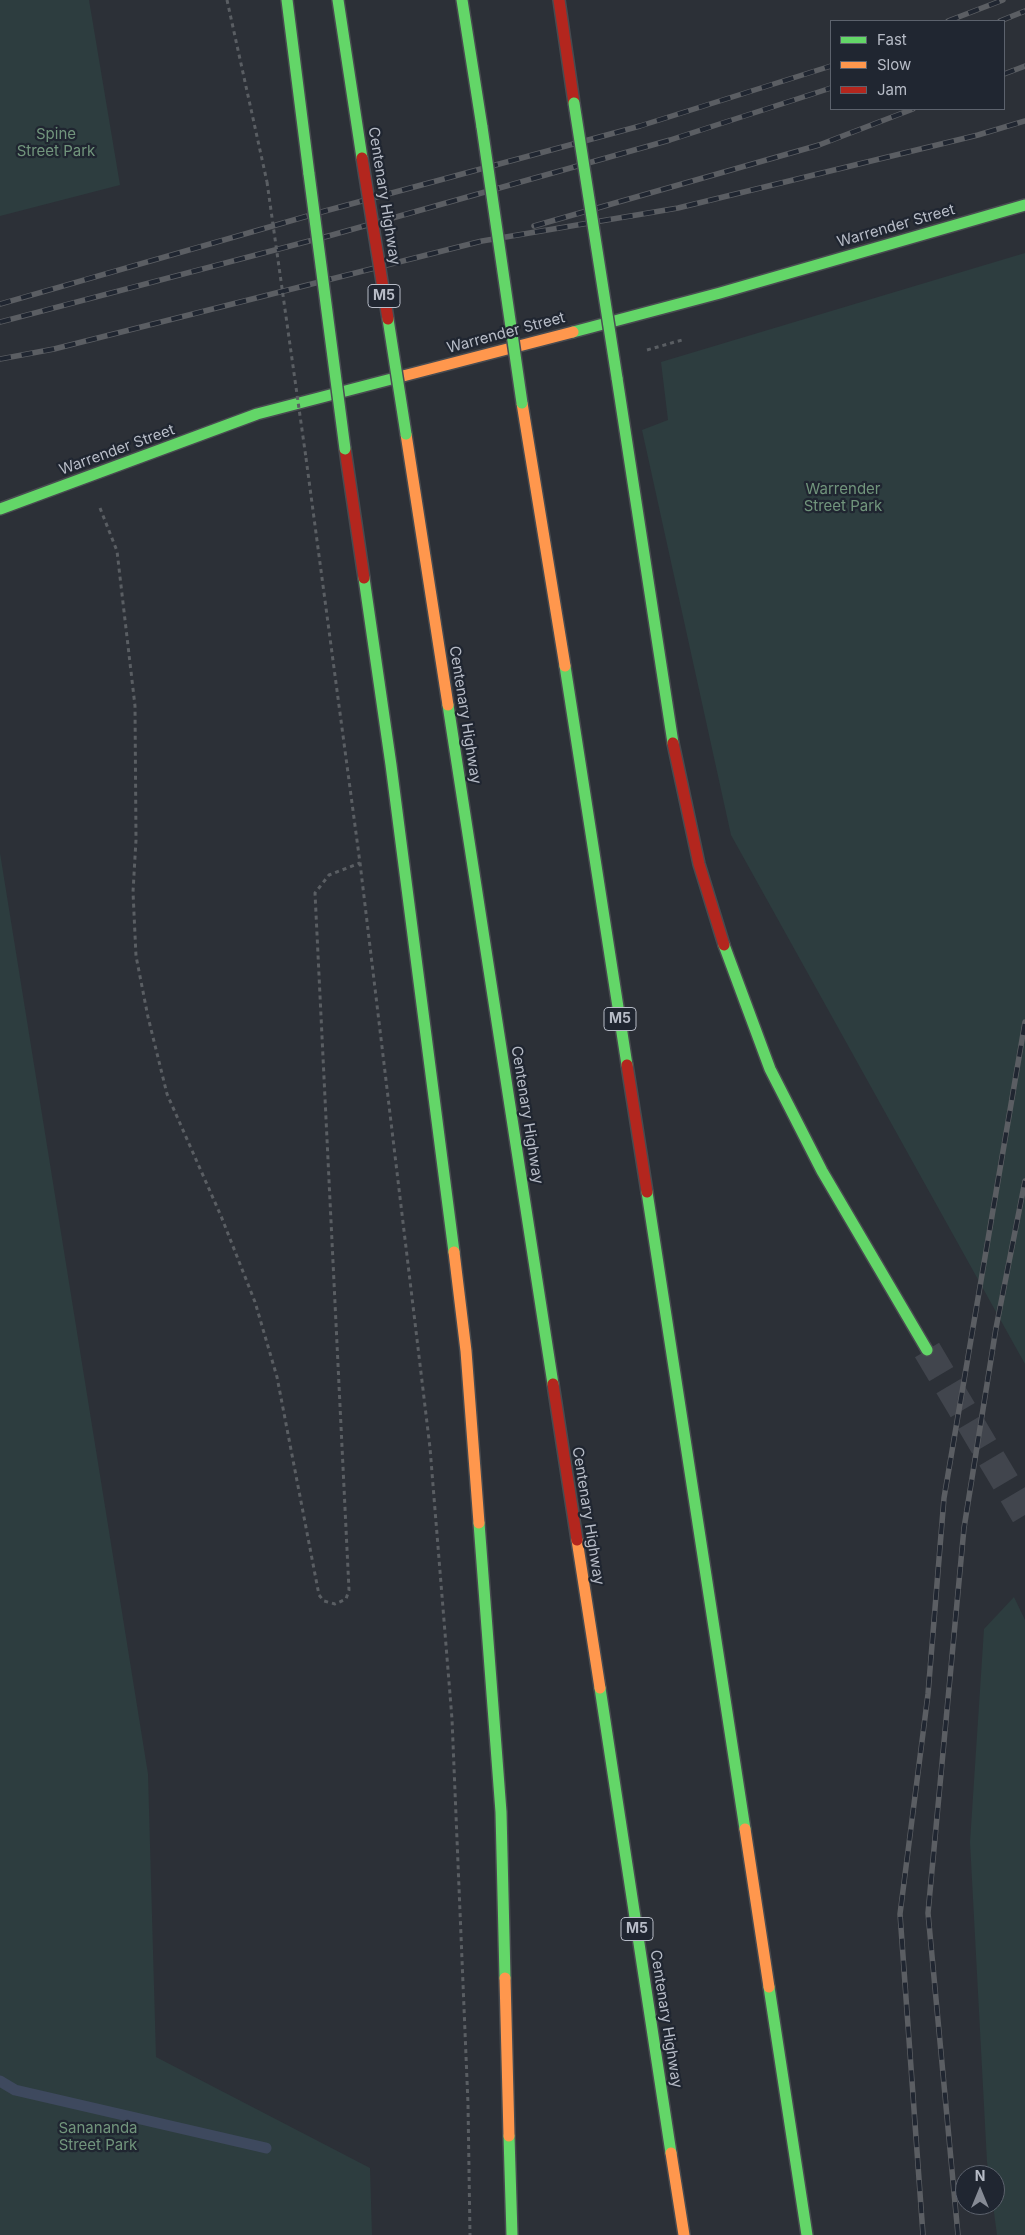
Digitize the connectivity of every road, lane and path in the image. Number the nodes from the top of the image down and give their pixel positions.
1 (227, 0) edge
2 (286, 0) edge
3 (338, 0) edge
4 (462, 0) edge
5 (559, 0) edge
6 (1025, 204) edge
7 (98, 504) dead end
8 (0, 509) edge
9 (360, 863) junction
10 (927, 1350) tunnel mouth
11 (470, 2235) edge
12 (512, 2235) edge
13 (684, 2235) edge
14 (807, 2235) edge

1 - 9 path, bridge
2 - 12 main road, bridge
3 - 13 main road, Centenary Highway / M5, bridge
4 - 14 main road, M5, bridge
5 - 10 main road, bridge
6 - 8 main road, Warrender Street
7 - 9 path
9 - 11 path

